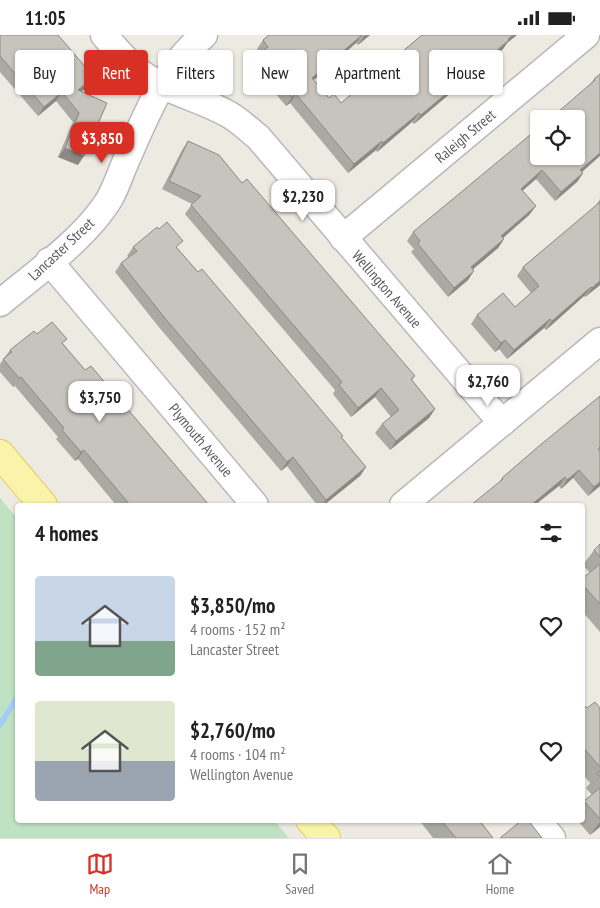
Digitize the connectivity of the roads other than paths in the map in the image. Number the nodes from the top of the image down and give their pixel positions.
1 (104, 35) edge
2 (204, 35) edge
3 (586, 35) edge
4 (188, 50) edge
5 (158, 83) edge
6 (158, 91) edge
7 (185, 95) edge
8 (343, 237) junction
9 (49, 261) junction
10 (0, 303) edge
11 (600, 341) edge
12 (502, 423) junction
13 (0, 454) edge
14 (41, 503) edge
15 (253, 503) edge
16 (405, 503) edge
17 (313, 823) edge
18 (326, 838) edge

1 - 5 street, Wellington Avenue
2 - 4 street, Lancaster Street
3 - 8 street, Raleigh Street
6 - 9 street, Lancaster Street
7 - 8 street, Wellington Avenue
8 - 12 street, Wellington Avenue
9 - 10 street, Lancaster Street
9 - 15 street, Plymouth Avenue
11 - 12 street
12 - 16 street
13 - 14 main road
17 - 18 main road

